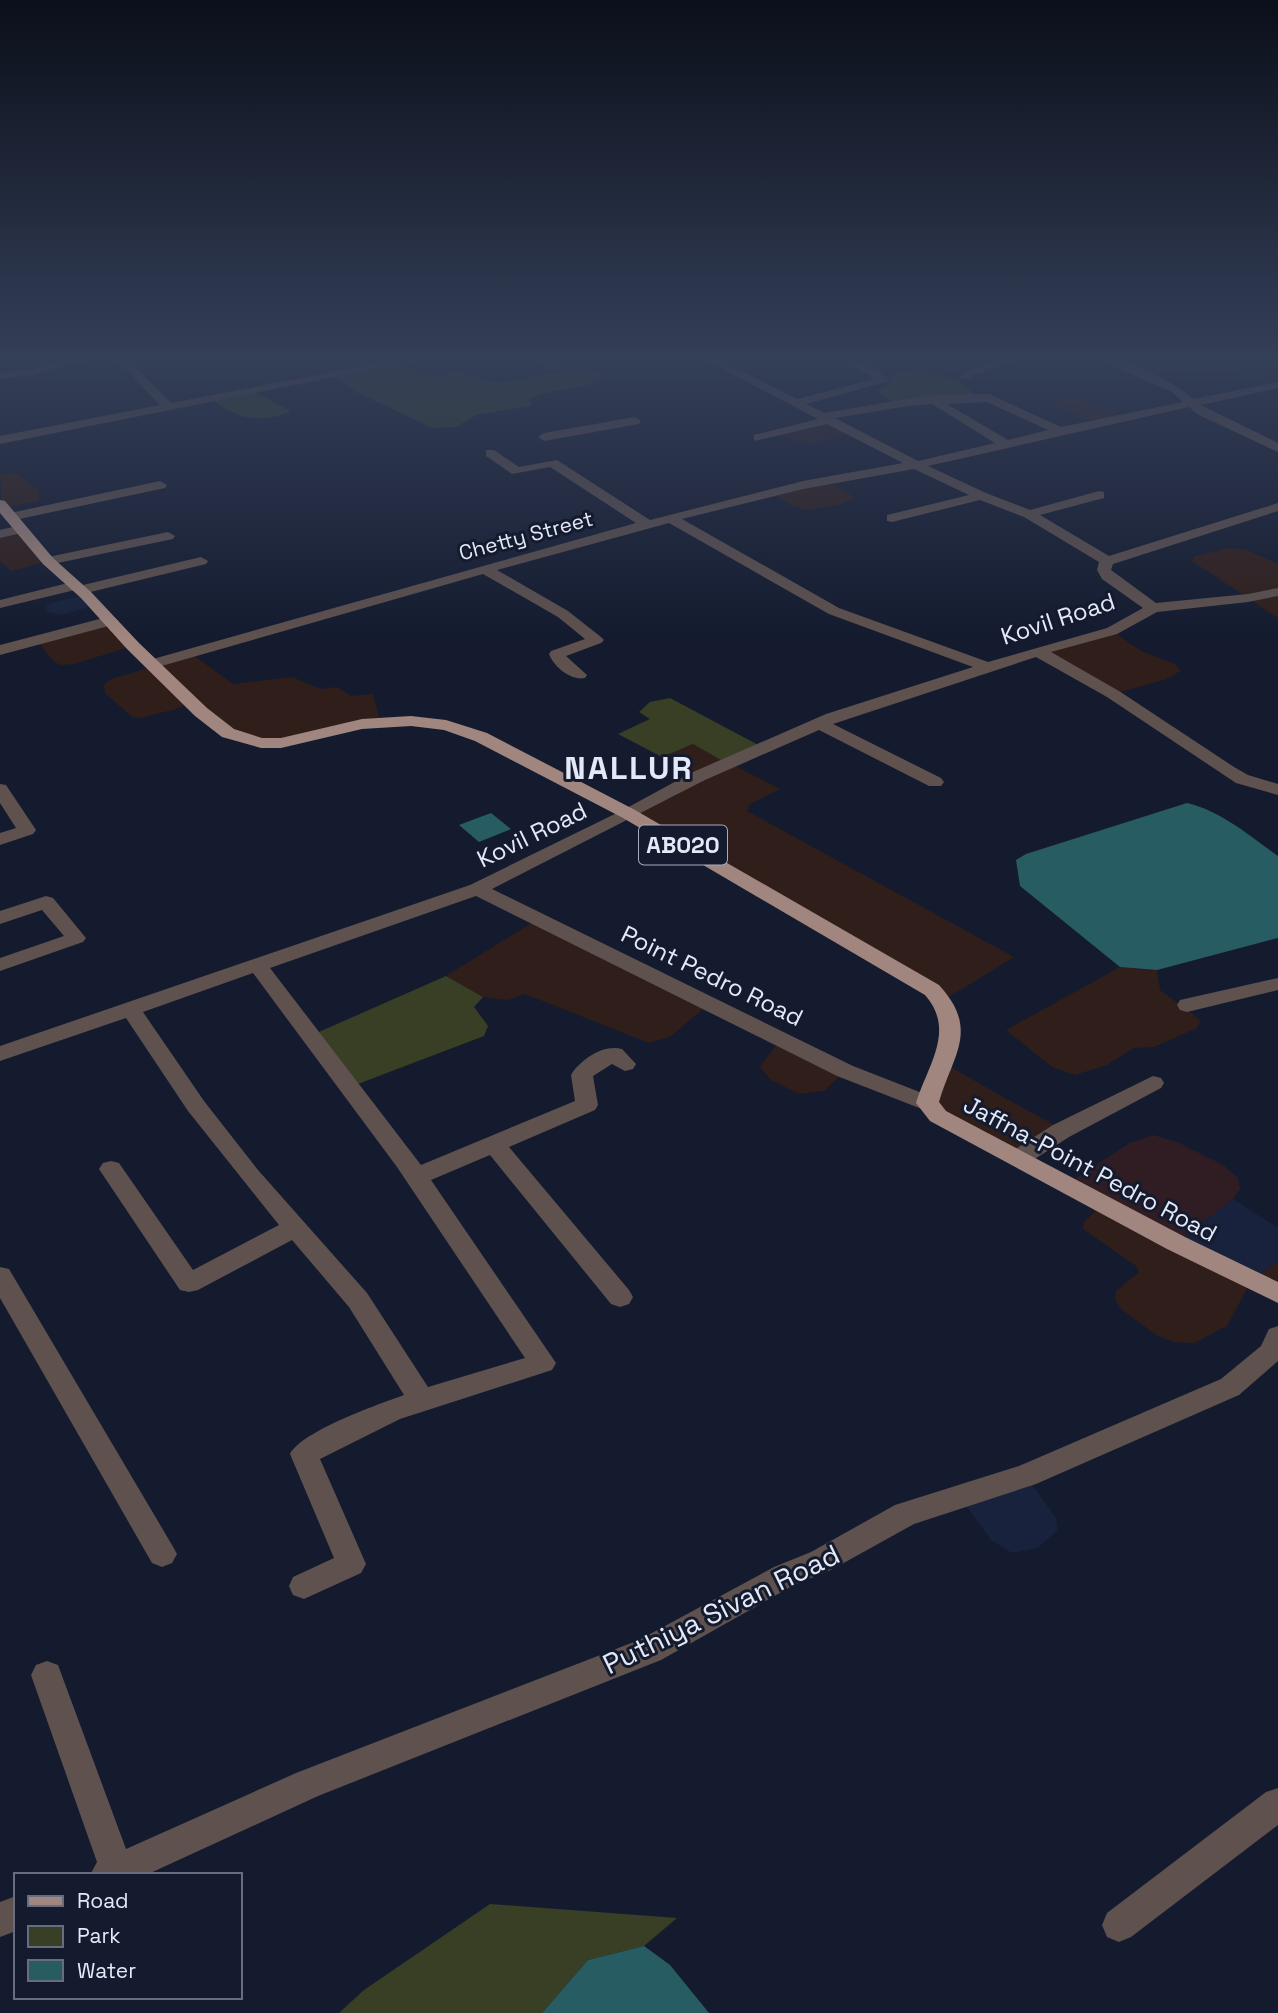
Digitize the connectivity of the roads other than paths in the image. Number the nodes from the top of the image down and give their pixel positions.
1 (887, 450) edge
2 (977, 450) edge
3 (489, 453) dead end
4 (916, 465) junction
5 (160, 485) dead end
6 (1099, 495) dead end
7 (981, 496) junction
8 (1278, 507) edge
9 (1029, 514) junction
10 (670, 518) junction
11 (892, 518) dead end
12 (8, 521) edge
13 (648, 524) junction
14 (168, 536) dead end
15 (48, 561) junction
16 (201, 561) dead end
17 (1107, 561) junction
18 (485, 569) junction
19 (79, 588) junction
20 (1278, 592) edge
21 (0, 604) edge
22 (1153, 608) junction
23 (111, 621) junction
24 (0, 650) edge
25 (1037, 651) junction
26 (152, 664) junction
27 (988, 667) junction
28 (579, 675) dead end
29 (820, 724) junction
30 (935, 782) dead end
31 (0, 789) edge
32 (1278, 790) edge
33 (629, 814) junction
34 (0, 839) edge
35 (477, 889) junction
36 (0, 918) edge
37 (0, 965) edge
38 (258, 966) junction
39 (1278, 984) edge
40 (1187, 1005) dead end
41 (131, 1009) junction
42 (1, 1052) edge
43 (625, 1064) dead end
44 (1153, 1083) dead end
45 (928, 1103) junction
46 (494, 1144) junction
47 (1019, 1158) junction
48 (111, 1168) dead end
49 (415, 1177) junction
50 (296, 1227) junction
51 (0, 1276) edge
52 (1278, 1293) edge
53 (620, 1297) dead end
54 (1278, 1336) edge
55 (422, 1400) junction
56 (162, 1554) dead end
57 (304, 1587) dead end
58 (47, 1675) dead end
59 (1278, 1804) edge
60 (112, 1873) edge
61 (1118, 1925) dead end

1 - 4 street
2 - 4 street, Chetty Street
3 - 13 street
4 - 7 street
4 - 10 street, Chetty Street
5 - 12 street
6 - 9 street
7 - 9 street
7 - 11 street
8 - 17 street
9 - 17 street
10 - 13 street, Chetty Street
10 - 27 street
12 - 15 main road, Jaffna-Point Pedro Road / AB020
13 - 18 street, Chetty Street
14 - 15 street
15 - 19 main road, Jaffna-Point Pedro Road / AB020
16 - 19 street
17 - 22 street
18 - 26 street, Chetty Street
18 - 28 street
19 - 21 street
19 - 23 main road, Jaffna-Point Pedro Road / AB020
20 - 22 street, Kovil Road
22 - 25 street, Kovil Road
23 - 24 street
23 - 26 main road, Jaffna-Point Pedro Road / AB020
25 - 27 street, Kovil Road
25 - 32 street
26 - 33 main road, Jaffna-Point Pedro Road / AB020
27 - 29 street, Kovil Road
29 - 30 street
29 - 33 street, Kovil Road
31 - 34 street
33 - 35 street, Kovil Road
33 - 45 main road, Jaffna-Point Pedro Road / AB020
35 - 38 street, Kovil Road
35 - 45 street, Point Pedro Road
36 - 37 street
38 - 41 street, Kovil Road
38 - 49 street
39 - 40 street
41 - 42 street, Kovil Road
41 - 50 street
43 - 46 street
44 - 47 street
45 - 47 main road, Jaffna-Point Pedro Road
46 - 49 street
46 - 53 street
47 - 52 main road, Jaffna-Point Pedro Road
48 - 50 street
49 - 55 street
50 - 55 street
51 - 56 street
54 - 60 street, Puthiya Sivan Road
55 - 57 street
58 - 60 street
59 - 61 street

